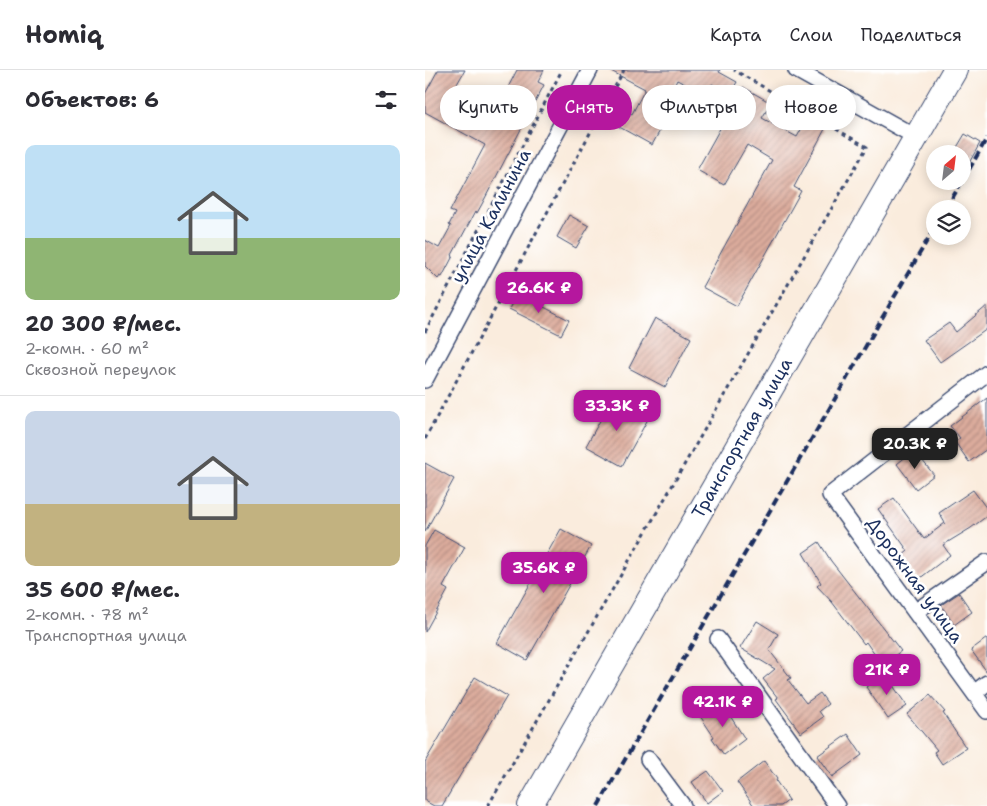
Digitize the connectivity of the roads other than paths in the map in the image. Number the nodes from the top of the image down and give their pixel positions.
1 (590, 70) edge
2 (796, 70) edge
3 (955, 70) edge
4 (915, 137) junction
5 (987, 373) edge
6 (425, 380) edge
7 (987, 562) edge
8 (915, 612) junction
9 (718, 639) dead end
10 (987, 683) edge
11 (974, 693) junction
12 (987, 711) edge
13 (648, 759) dead end
14 (530, 806) edge
15 (683, 806) edge
16 (837, 806) edge

1 - 6 street, улица Калинина
2 - 4 street
3 - 4 main road, Транспортная улица
4 - 14 main road, Транспортная улица
5 - 8 street, Дорожная улица
7 - 8 street
8 - 11 street, Дорожная улица
9 - 16 street
10 - 11 street
11 - 12 street, Дорожная улица
13 - 15 street

